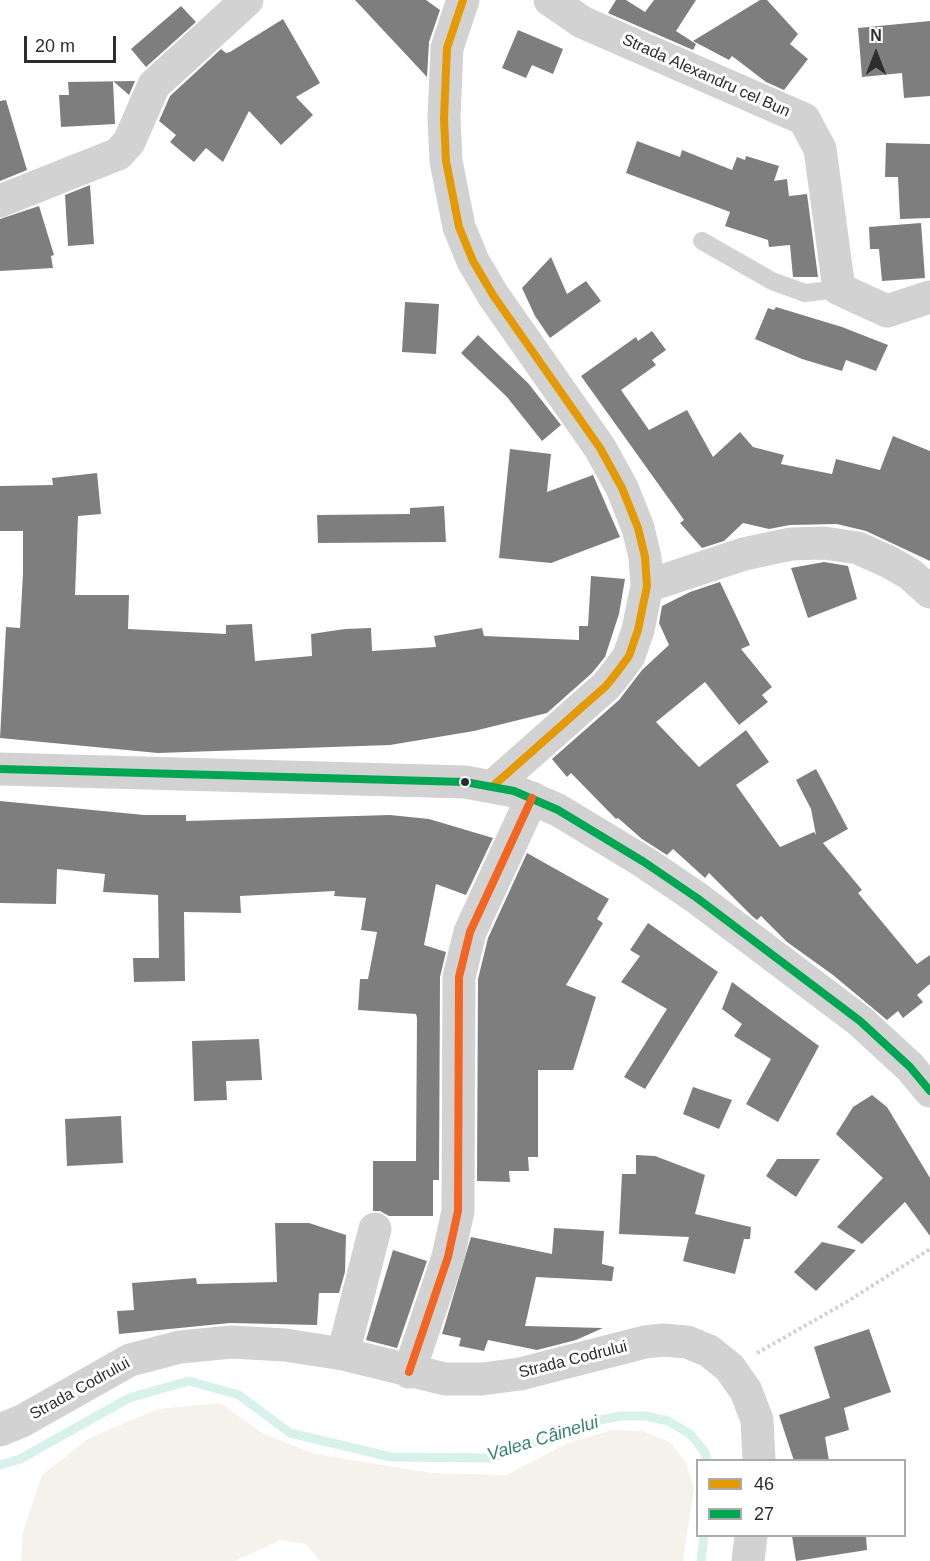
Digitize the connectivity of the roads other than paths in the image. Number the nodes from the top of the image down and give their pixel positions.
1 (247, 0) edge
2 (463, 0) edge
3 (550, 0) edge
4 (0, 201) edge
5 (702, 241) dead end
6 (840, 289) junction
7 (930, 297) edge
8 (647, 586) junction
9 (930, 592) edge
10 (0, 769) edge
11 (494, 786) junction
12 (532, 798) junction
13 (930, 1091) edge
14 (375, 1228) dead end
15 (343, 1354) junction
16 (409, 1372) junction
17 (0, 1430) edge
18 (759, 1459) edge
19 (751, 1537) edge
20 (748, 1561) edge

1 - 4 street
2 - 8 street
3 - 6 street, Strada Alexandru cel Bun
5 - 6 lane
6 - 7 street
8 - 9 street
8 - 11 street
10 - 11 street
11 - 12 street
12 - 13 street
12 - 16 street
14 - 15 street
15 - 16 street, Strada Codrului
15 - 17 street, Strada Codrului
16 - 18 street, Strada Codrului
19 - 20 street

